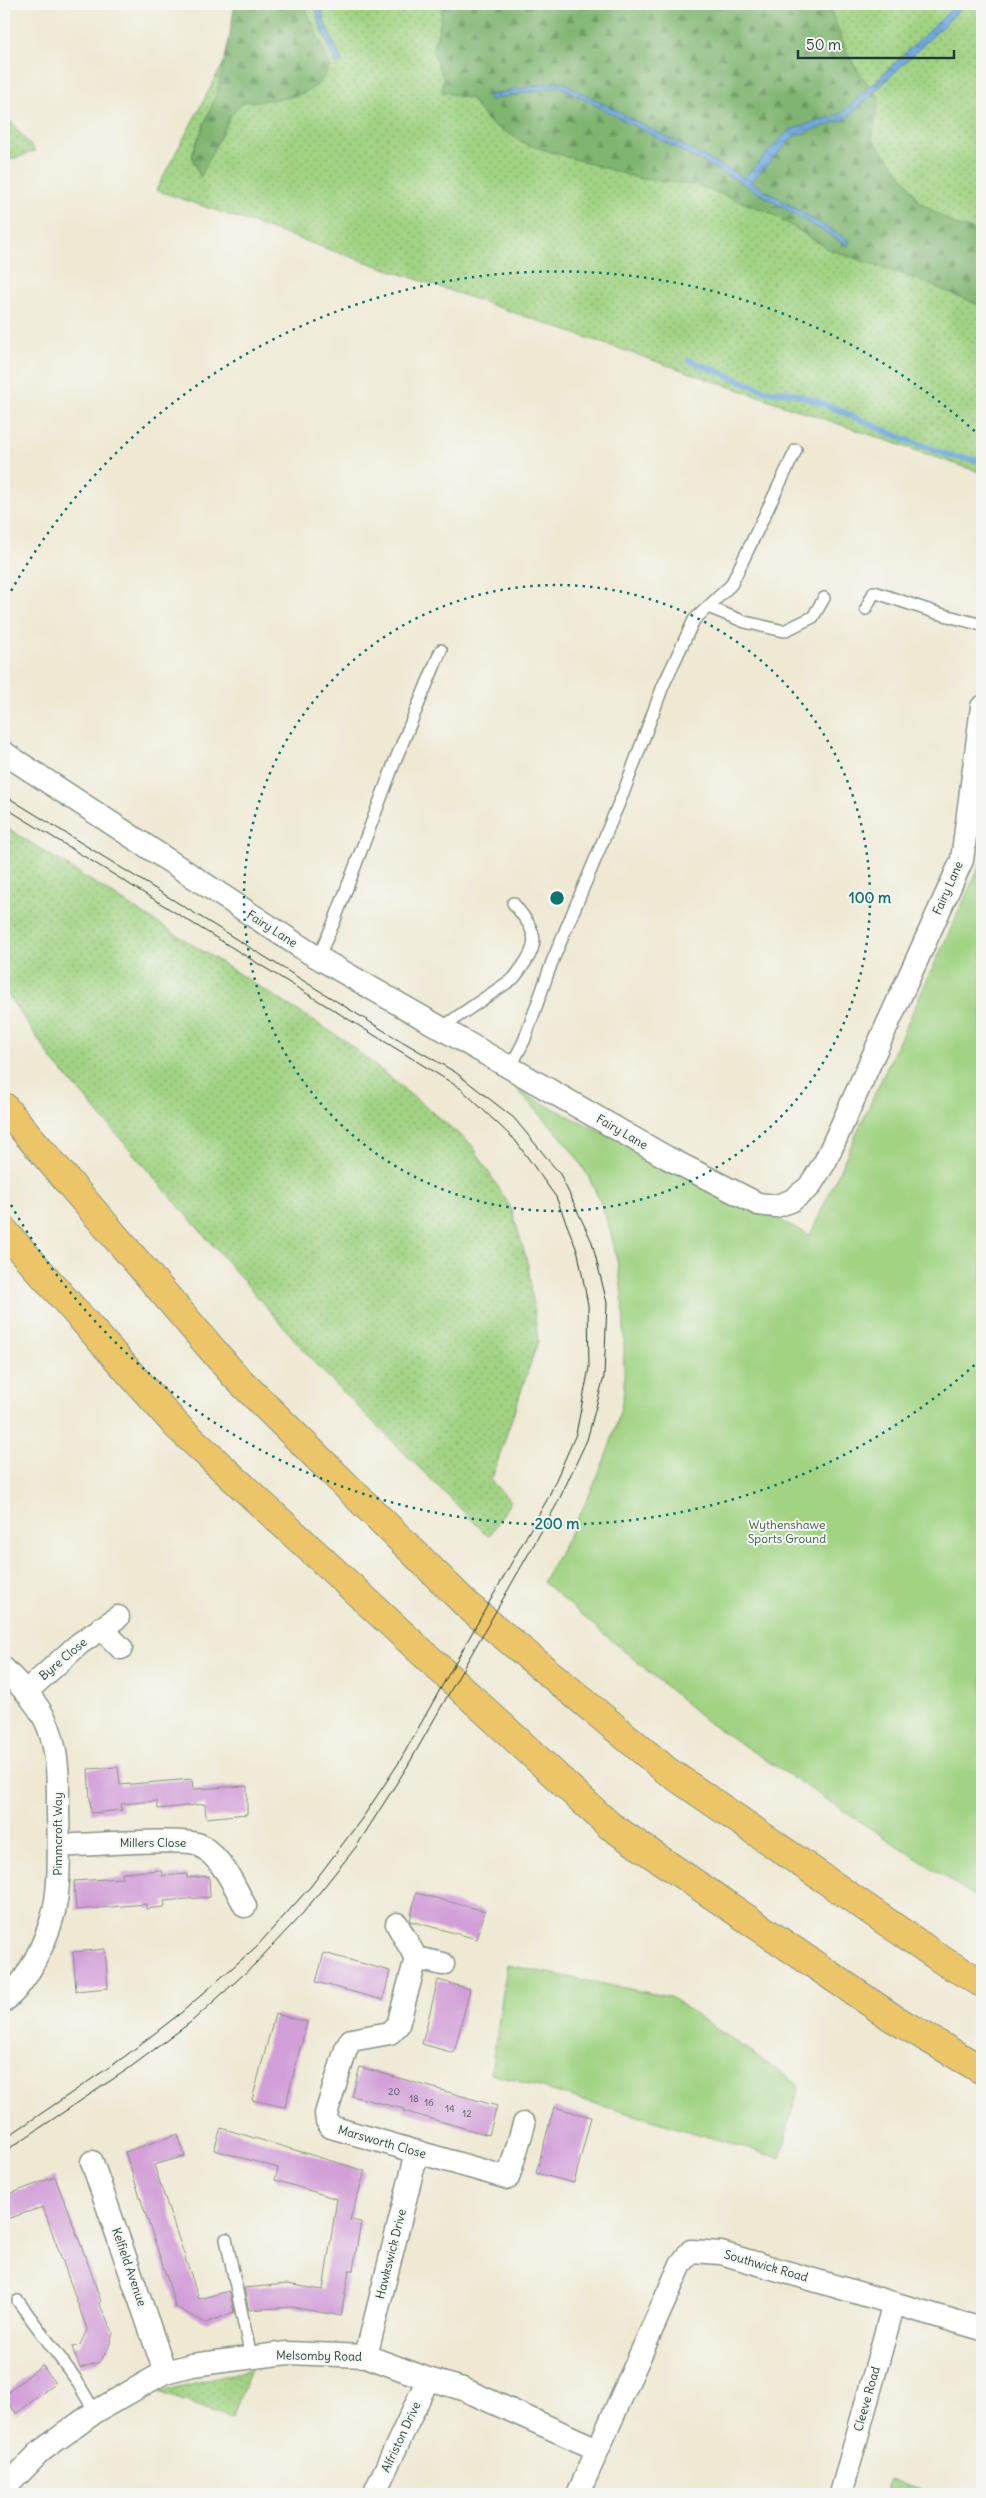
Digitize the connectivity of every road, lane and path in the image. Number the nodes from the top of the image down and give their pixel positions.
1 (796, 450) dead end
2 (824, 598) dead end
3 (708, 607) junction
4 (866, 609) dead end
5 (982, 625) edge
6 (441, 650) dead end
7 (982, 707) edge
8 (4, 753) edge
9 (514, 903) dead end
10 (318, 958) junction
11 (441, 1028) junction
12 (510, 1068) junction
13 (4, 1106) edge
14 (4, 1231) edge
15 (122, 1648) dead end
16 (4, 1669) edge
17 (26, 1692) junction
18 (59, 1846) junction
19 (245, 1906) dead end
20 (397, 1924) dead end
21 (416, 1958) junction
22 (443, 1964) dead end
23 (982, 1983) edge
24 (4, 2001) edge
25 (982, 2070) edge
26 (524, 2124) dead end
27 (417, 2152) junction
28 (92, 2162) dead end
29 (226, 2239) dead end
30 (18, 2301) dead end
31 (894, 2303) junction
32 (982, 2329) edge
33 (366, 2356) junction
34 (250, 2357) junction
35 (165, 2372) junction
36 (428, 2379) junction
37 (95, 2412) junction
38 (597, 2449) junction
39 (4, 2489) edge
40 (374, 2494) edge
41 (578, 2494) edge
42 (841, 2494) edge

1 - 3 lane
2 - 3 lane
3 - 12 lane
4 - 5 lane
6 - 10 lane
7 - 12 street, Fairy Lane
8 - 10 street, Fairy Lane
9 - 11 lane
10 - 11 street, Fairy Lane
11 - 12 street, Fairy Lane
13 - 23 highway
14 - 25 highway
15 - 17 street, Byre Close
16 - 17 street, Pimmcroft Way
17 - 18 street, Pimmcroft Way
18 - 19 street, Millers Close
18 - 24 street, Pimmcroft Way
20 - 21 street
21 - 22 street
21 - 27 street, Marsworth Close
26 - 27 street, Marsworth Close
27 - 33 street, Hawkswick Drive
28 - 35 street, Kelfield Avenue
29 - 34 lane
30 - 37 lane
31 - 32 street, Southwick Road
31 - 38 street, Southwick Road
31 - 42 street, Cleeve Road
33 - 34 street, Melsomby Road
33 - 36 street, Melsomby Road
34 - 35 street, Melsomby Road
35 - 37 street, Melsomby Road
36 - 38 street, Melsomby Road
36 - 40 street, Alfriston Drive
37 - 39 street, Melsomby Road
38 - 41 street, Southwick Road

